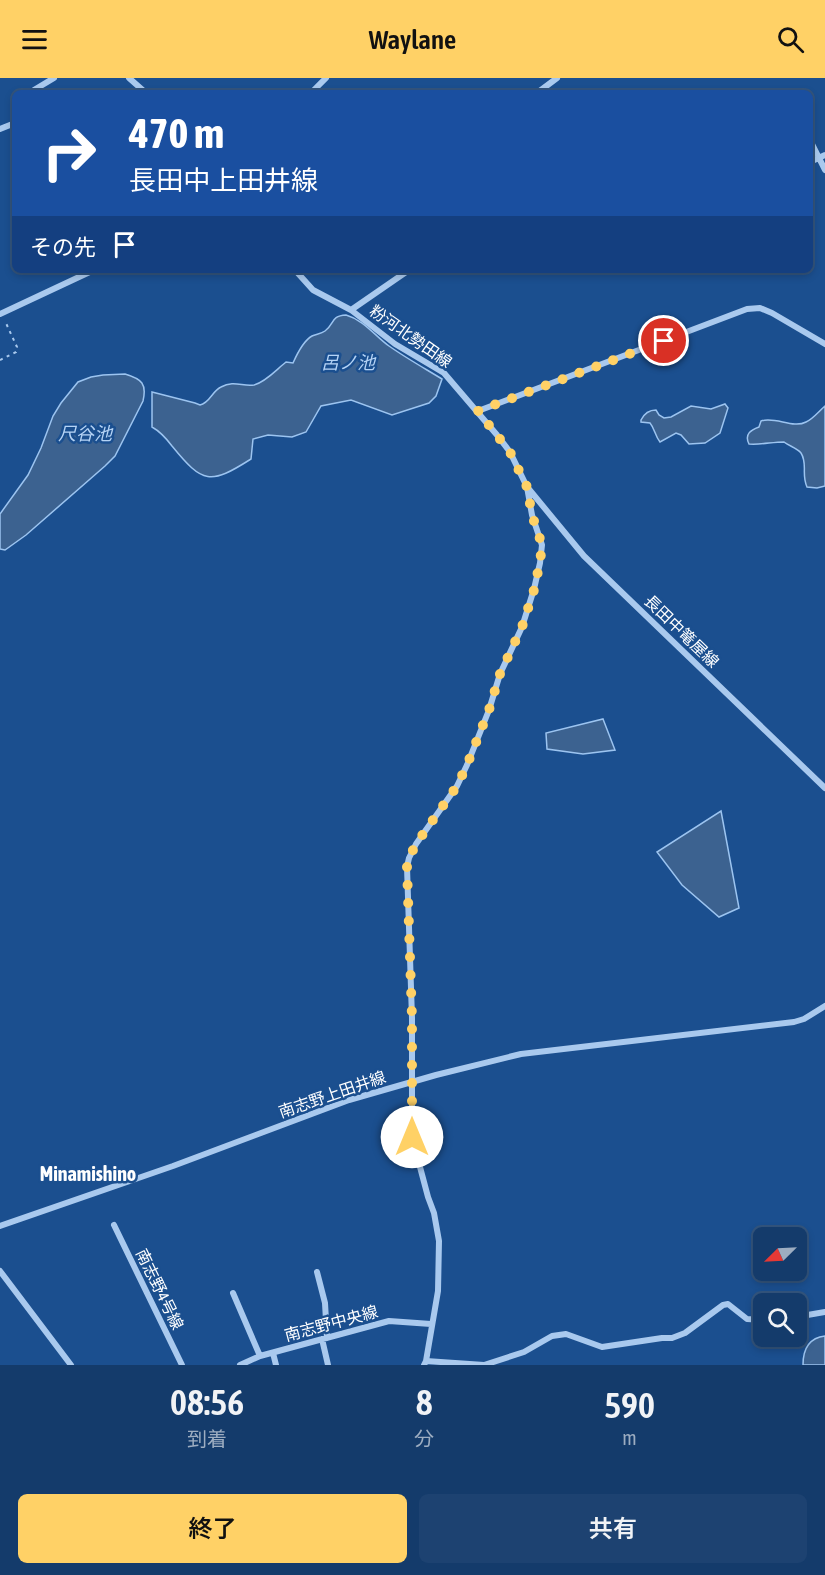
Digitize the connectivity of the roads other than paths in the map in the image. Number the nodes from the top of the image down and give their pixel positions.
1 (54, 78) edge
2 (129, 78) edge
3 (326, 78) edge
4 (557, 78) edge
5 (34, 90) edge
6 (143, 90) edge
7 (314, 90) edge
8 (541, 90) edge
9 (822, 156) edge
10 (825, 170) edge
11 (88, 273) edge
12 (298, 273) edge
13 (406, 273) edge
14 (351, 310) junction
15 (1, 313) edge
16 (825, 344) edge
17 (478, 411) junction
18 (527, 487) junction
19 (825, 788) edge
20 (825, 1006) edge
21 (412, 1082) junction
22 (0, 1226) edge
23 (114, 1226) dead end
24 (0, 1271) edge
25 (317, 1272) dead end
26 (233, 1293) dead end
27 (825, 1312) edge
28 (807, 1315) edge
29 (753, 1319) edge
30 (431, 1324) junction
31 (325, 1339) junction
32 (273, 1353) junction
33 (260, 1356) junction
34 (425, 1363) edge
35 (71, 1365) edge
36 (182, 1365) edge
37 (240, 1365) edge
38 (276, 1365) edge
39 (328, 1365) edge

1 - 5 street
2 - 6 street
3 - 7 street
4 - 8 street
9 - 10 street
11 - 15 street
12 - 14 street, 粉河北勢田線
13 - 14 street
14 - 17 street, 粉河北勢田線
16 - 17 street
17 - 18 street, 粉河北勢田線
18 - 19 street, 長田中篭屋線
18 - 21 street, 粉河北勢田線
20 - 21 street, 南志野上田井線
21 - 22 street, 南志野上田井線
21 - 30 street, 粉河北勢田線
23 - 36 street, 南志野4号線
24 - 35 street
25 - 31 street
26 - 33 street
27 - 28 street
29 - 34 street
30 - 31 street, 南志野中央線
30 - 34 street, 粉河北勢田線
31 - 32 street, 南志野中央線
31 - 39 street
32 - 33 street, 南志野中央線
32 - 38 street
33 - 37 street, 南志野中央線

